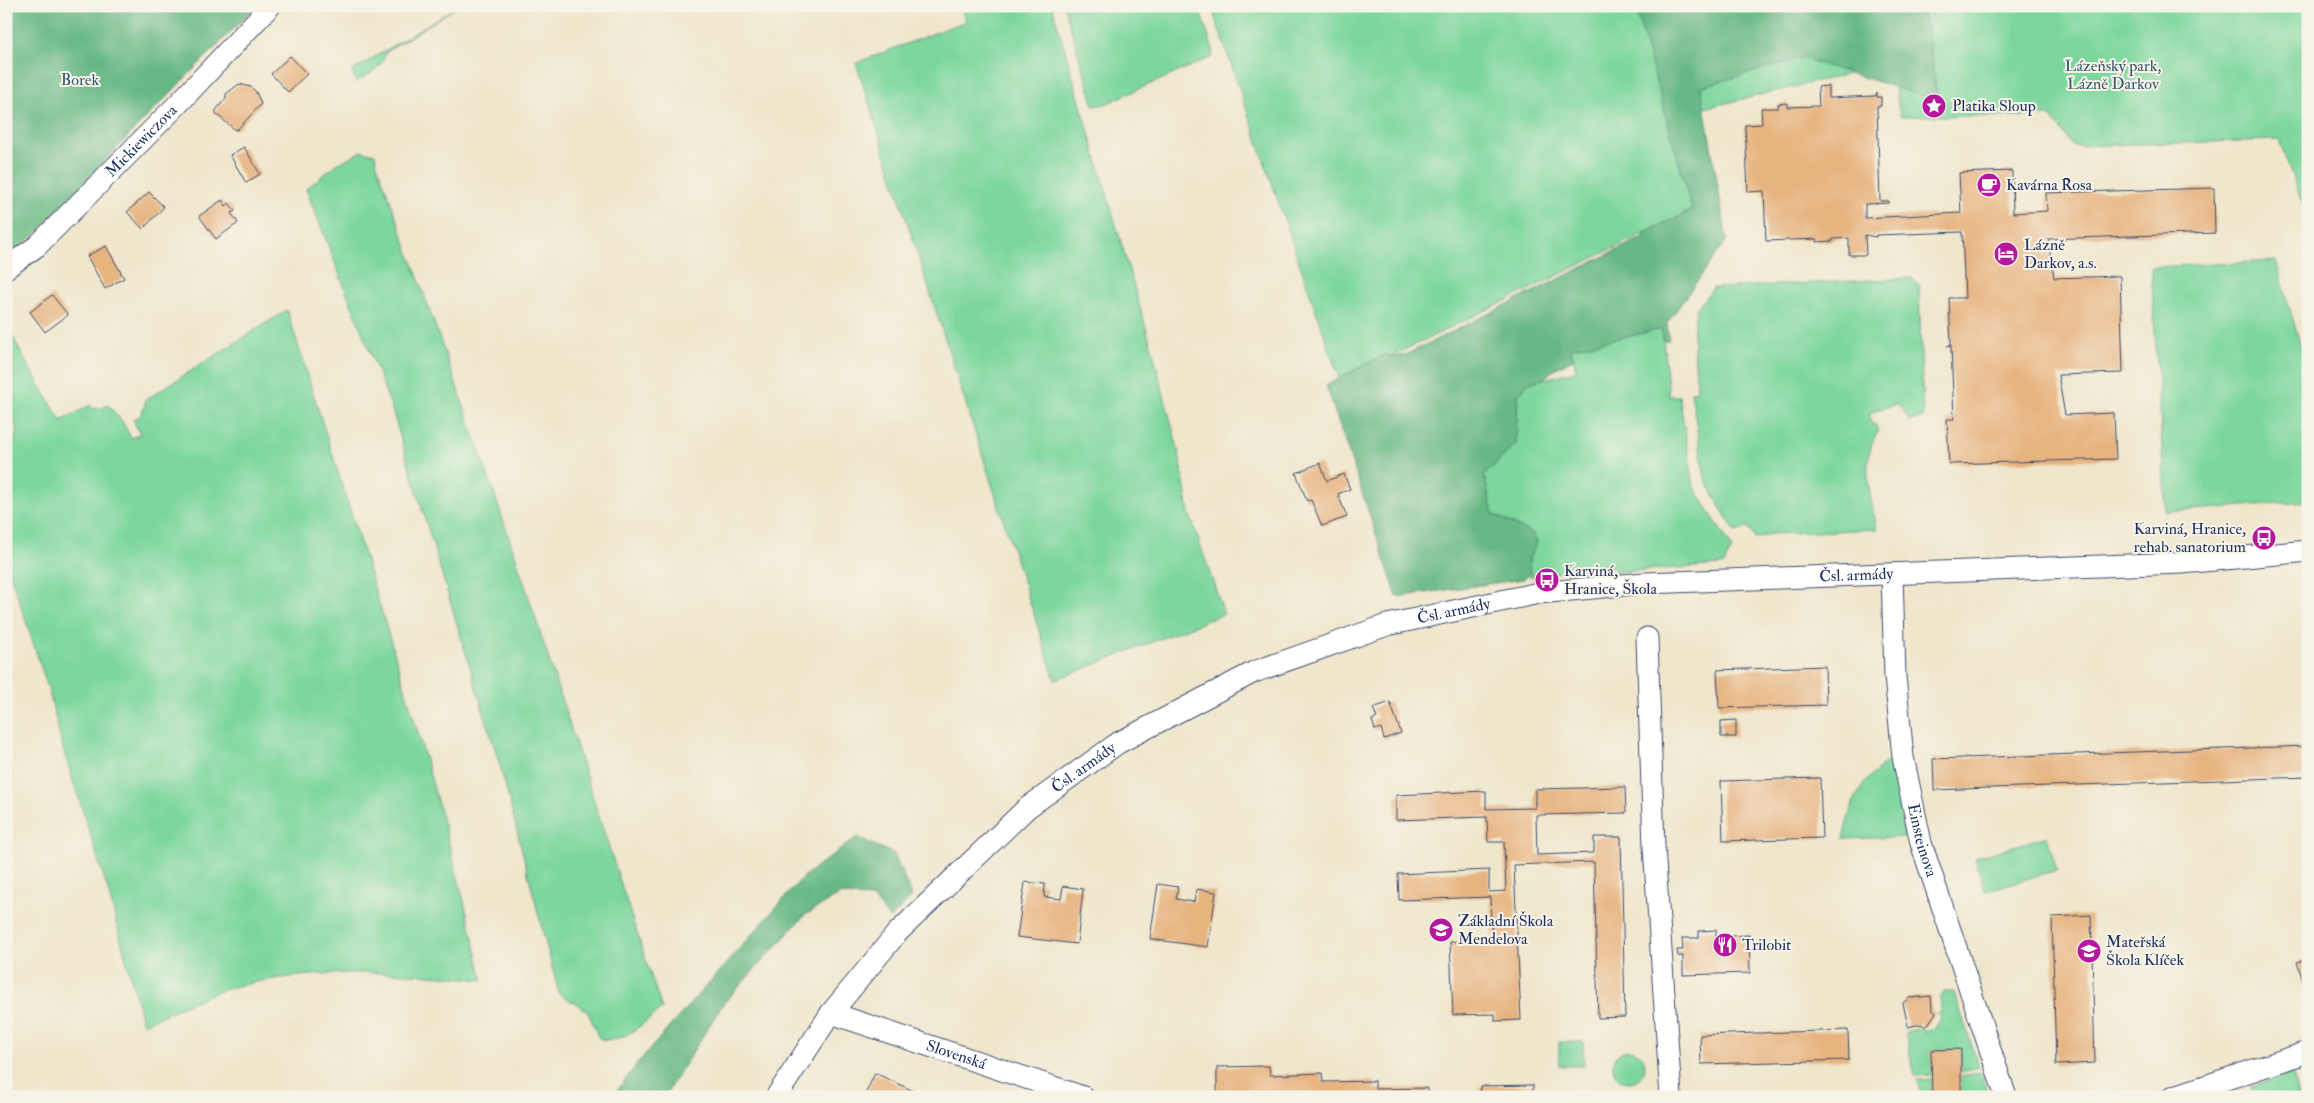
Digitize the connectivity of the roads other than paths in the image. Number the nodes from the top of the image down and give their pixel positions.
1 (270, 6) edge
2 (6, 268) edge
3 (2308, 551) edge
4 (1892, 574) junction
5 (1647, 638) dead end
6 (830, 1014) junction
7 (2308, 1052) edge
8 (776, 1097) edge
9 (1083, 1097) edge
10 (1671, 1097) edge
11 (2006, 1097) edge
12 (2172, 1097) edge

1 - 2 street, Mickiewiczova
3 - 4 street, Čsl. armády
4 - 6 street, Čsl. armády
4 - 11 street, Einsteinova
5 - 10 street
6 - 8 street, Čsl. armády
6 - 9 street, Slovenská
7 - 12 street

